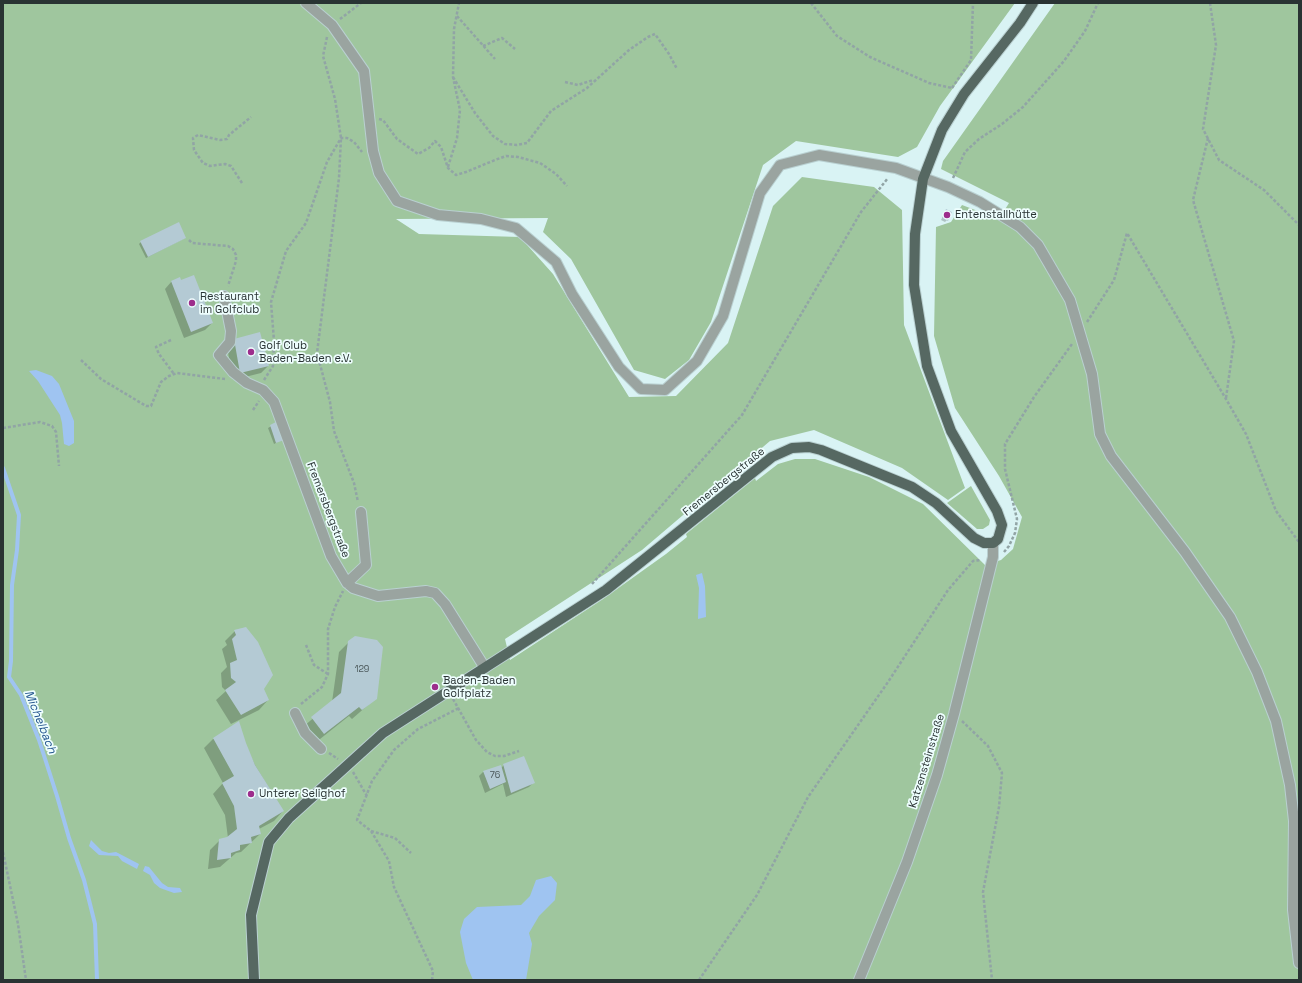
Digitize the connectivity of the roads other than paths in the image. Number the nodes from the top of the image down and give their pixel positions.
1 (306, 3) edge
2 (1033, 3) edge
3 (923, 179) junction
4 (224, 296) road end
5 (361, 512) road end
6 (993, 543) junction
7 (347, 583) junction
8 (485, 668) junction
9 (295, 713) road end
10 (320, 749) road end
11 (1299, 963) edge
12 (254, 980) edge
13 (859, 980) edge

1 - 3 street
2 - 3 main road
3 - 6 main road
3 - 11 street
4 - 7 street, Fremersbergstraße
5 - 7 street
6 - 8 main road, Fremersbergstraße
6 - 13 street, Katzensteinstraße
7 - 8 street
8 - 12 main road, Fremersbergstraße
9 - 10 street

